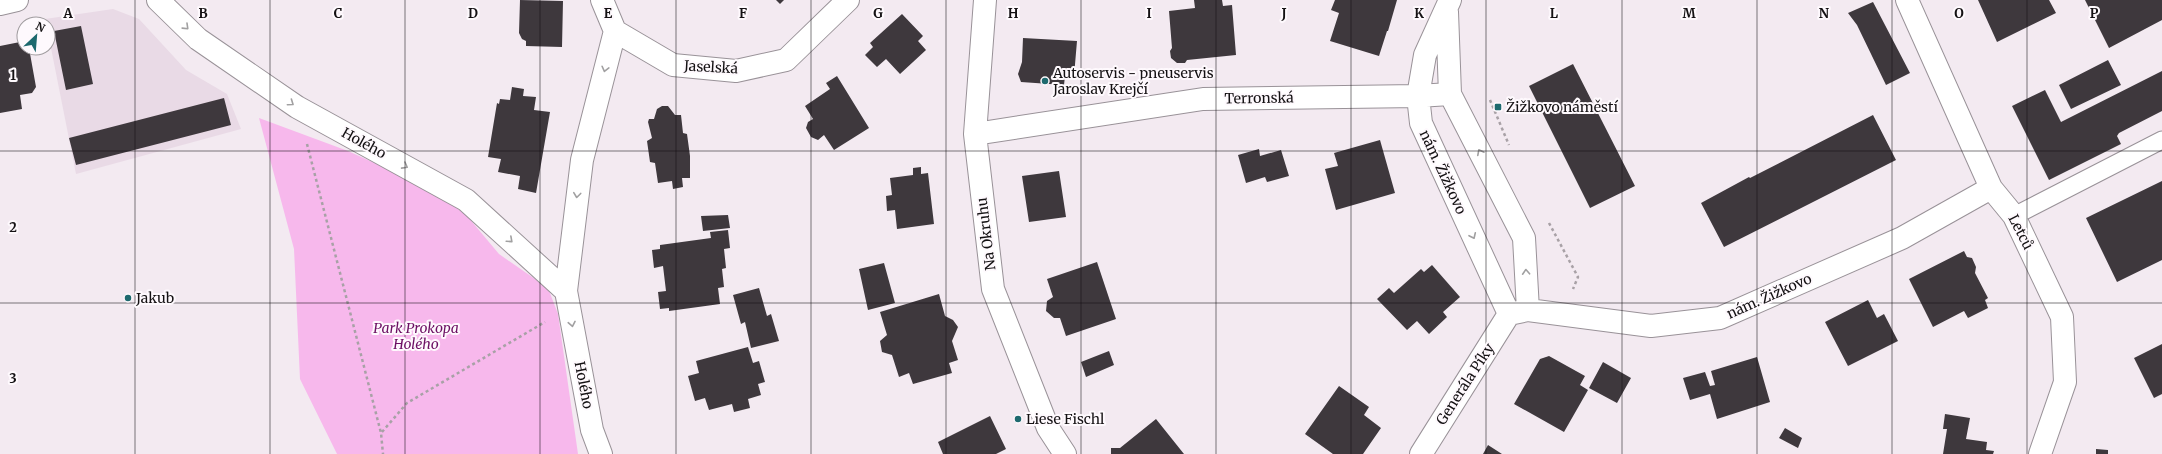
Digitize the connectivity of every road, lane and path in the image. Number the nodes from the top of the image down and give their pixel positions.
1 (17, 0) edge
2 (158, 0) edge
3 (602, 0) edge
4 (848, 0) edge
5 (986, 0) edge
6 (1907, 0) edge
7 (1448, 3) edge
8 (0, 4) edge
9 (615, 31) junction
10 (1450, 94) junction
11 (1418, 96) junction
12 (297, 107) junction
13 (975, 134) junction
14 (2162, 140) edge
15 (1991, 188) junction
16 (2014, 216) junction
17 (567, 299) junction
18 (1519, 312) junction
19 (381, 432) junction
20 (383, 454) edge
21 (601, 454) edge
22 (1065, 454) edge
23 (1420, 454) edge
24 (2040, 454) edge

1 - 8 street
2 -> 12 street, Holého
3 - 9 street
4 - 9 street, Jaselská
5 - 13 street, Na Okruhu
6 - 15 street, Letců
7 - 10 street, nám. Žižkovo
7 - 11 street, nám. Žižkovo
9 -> 17 street, Holého
10 - 11 street, Terronská
18 -> 10 street, nám. Žižkovo
11 - 13 street, Terronská
11 -> 18 street, nám. Žižkovo
12 -> 17 street, Holého
12 - 19 path
13 - 22 street, Na Okruhu
14 - 16 lane
15 - 16 street, Letců
15 - 18 street, nám. Žižkovo
16 - 24 street, Letců
17 - 19 path
17 -> 21 street, Holého
18 - 23 street, Generála Píky
19 - 20 path

